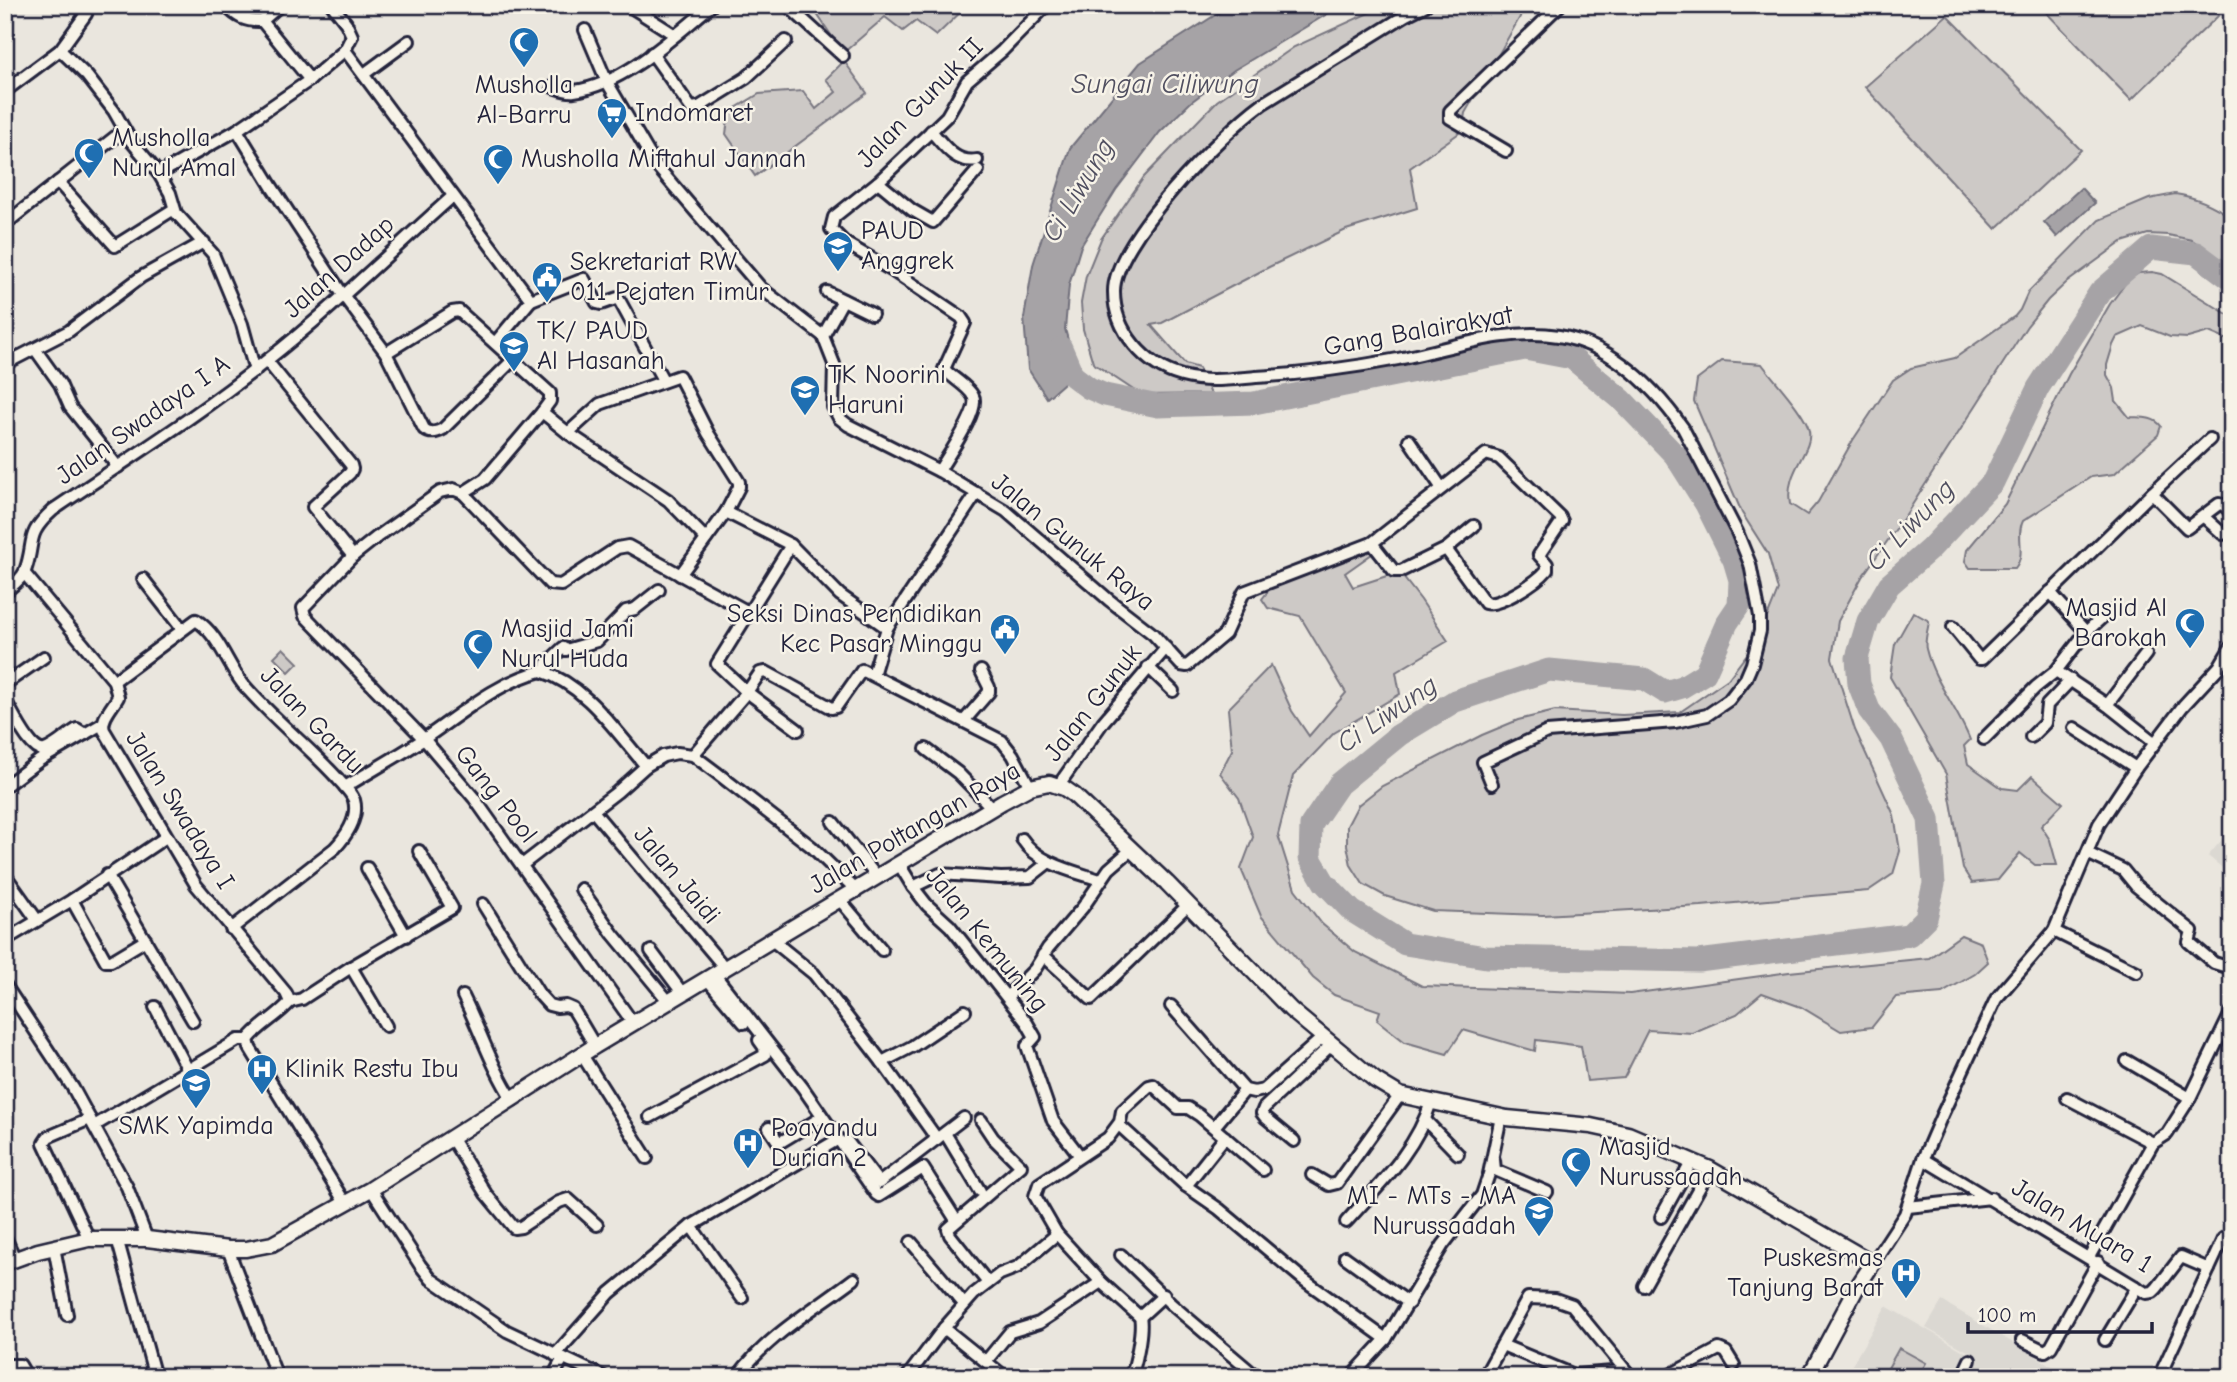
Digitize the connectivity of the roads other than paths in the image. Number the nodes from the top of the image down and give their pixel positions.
1 (78, 5) edge
2 (94, 5) edge
3 (226, 5) edge
4 (280, 5) edge
5 (332, 5) edge
6 (628, 5) edge
7 (787, 5) edge
8 (1047, 5) edge
9 (1426, 5) edge
10 (1560, 5) edge
11 (706, 7) edge
12 (86, 14) junction
13 (262, 21) junction
14 (585, 30) dead end
15 (675, 35) junction
16 (409, 41) dead end
17 (786, 41) dead end
18 (60, 50) junction
19 (345, 50) junction
20 (652, 53) junction
21 (843, 56) dead end
22 (364, 74) junction
23 (310, 80) junction
24 (607, 82) junction
25 (553, 87) dead end
26 (5, 91) edge
27 (124, 130) junction
28 (237, 130) junction
29 (930, 131) junction
30 (1506, 151) dead end
31 (159, 173) junction
32 (878, 181) junction
33 (58, 182) junction
34 (453, 196) junction
35 (174, 209) junction
36 (5, 224) edge
37 (204, 242) junction
38 (827, 292) dead end
39 (343, 295) junction
40 (531, 300) junction
41 (843, 300) junction
42 (872, 314) dead end
43 (823, 336) junction
44 (495, 343) junction
45 (35, 349) junction
46 (386, 353) junction
47 (513, 360) junction
48 (267, 361) junction
49 (5, 365) edge
50 (255, 371) junction
51 (663, 380) junction
52 (542, 412) junction
53 (568, 433) junction
54 (2210, 439) dead end
55 (1409, 440) dead end
56 (118, 467) junction
57 (939, 471) junction
58 (1441, 487) junction
59 (2151, 492) junction
60 (978, 493) junction
61 (464, 494) junction
62 (726, 512) junction
63 (2232, 514) edge
64 (2203, 517) junction
65 (1474, 526) dead end
66 (2232, 530) edge
67 (706, 539) junction
68 (1372, 543) junction
69 (791, 545) junction
70 (1446, 549) junction
71 (353, 556) junction
72 (24, 574) junction
73 (680, 575) junction
74 (143, 579) dead end
75 (659, 590) dead end
76 (5, 592) edge
77 (2050, 592) junction
78 (2108, 612) dead end
79 (750, 613) junction
80 (1953, 627) dead end
81 (887, 628) junction
82 (182, 629) junction
83 (2086, 632) junction
84 (2232, 645) edge
85 (1166, 648) junction
86 (2146, 654) dead end
87 (44, 657) dead end
88 (1148, 667) junction
89 (981, 671) dead end
90 (2056, 671) junction
91 (548, 673) junction
92 (873, 675) junction
93 (2071, 680) junction
94 (114, 681) junction
95 (5, 684) edge
96 (1173, 691) dead end
97 (747, 692) junction
98 (5, 700) edge
99 (2108, 705) junction
100 (964, 721) junction
101 (102, 724) junction
102 (2074, 728) dead end
103 (799, 730) dead end
104 (85, 734) junction
105 (2031, 737) dead end
106 (424, 739) junction
107 (1984, 739) dead end
108 (2155, 743) junction
109 (926, 749) dead end
110 (693, 755) junction
111 (646, 765) junction
112 (2136, 768) junction
113 (1492, 784) dead end
114 (5, 786) edge
115 (1030, 786) junction
116 (1058, 786) junction
117 (345, 787) junction
118 (992, 808) junction
119 (593, 811) junction
120 (833, 822) dead end
121 (166, 836) junction
122 (1022, 839) dead end
123 (1132, 849) junction
124 (419, 851) dead end
125 (2087, 853) junction
126 (1049, 862) junction
127 (899, 864) junction
128 (522, 865) junction
129 (367, 868) dead end
130 (5, 875) edge
131 (107, 875) junction
132 (877, 877) junction
133 (1100, 880) junction
134 (913, 887) junction
135 (581, 889) dead end
136 (856, 890) junction
137 (72, 900) junction
138 (840, 900) junction
139 (483, 904) dead end
140 (1188, 905) junction
141 (37, 920) junction
142 (231, 929) junction
143 (2054, 930) junction
144 (406, 936) junction
145 (5, 940) edge
146 (146, 940) junction
147 (772, 940) junction
148 (882, 950) dead end
149 (651, 951) dead end
150 (1043, 955) junction
151 (2232, 961) edge
152 (351, 967) junction
153 (2137, 972) dead end
154 (716, 974) junction
155 (5, 985) edge
156 (683, 994) junction
157 (463, 996) dead end
158 (1007, 997) junction
159 (290, 1002) junction
160 (669, 1002) junction
161 (1171, 1006) dead end
162 (155, 1007) dead end
163 (965, 1011) dead end
164 (2232, 1011) edge
165 (192, 1021) dead end
166 (633, 1023) junction
167 (386, 1026) dead end
168 (248, 1040) junction
169 (1326, 1042) junction
170 (595, 1046) junction
171 (582, 1055) junction
172 (2127, 1061) dead end
173 (882, 1062) junction
174 (188, 1070) junction
175 (1245, 1090) junction
176 (1400, 1094) junction
177 (2067, 1098) dead end
178 (2190, 1098) junction
179 (513, 1100) junction
180 (1431, 1102) junction
181 (822, 1116) junction
182 (650, 1117) dead end
183 (1504, 1117) junction
184 (964, 1118) dead end
185 (981, 1120) dead end
186 (1425, 1120) junction
187 (92, 1123) junction
188 (1119, 1125) junction
189 (769, 1128) dead end
190 (1214, 1128) junction
191 (941, 1136) junction
192 (1225, 1137) junction
193 (452, 1139) junction
194 (842, 1140) junction
195 (1294, 1141) dead end
196 (2153, 1143) junction
197 (1458, 1154) dead end
198 (1080, 1156) junction
199 (647, 1158) dead end
200 (1923, 1159) junction
201 (1692, 1161) junction
202 (1710, 1169) junction
203 (1263, 1170) dead end
204 (1312, 1175) dead end
205 (1186, 1186) junction
206 (371, 1189) junction
207 (980, 1191) dead end
208 (1547, 1192) dead end
209 (1992, 1198) junction
210 (345, 1203) junction
211 (1908, 1207) junction
212 (1661, 1217) dead end
213 (956, 1220) junction
214 (1346, 1222) dead end
215 (597, 1225) dead end
216 (691, 1226) junction
217 (1057, 1234) junction
218 (5, 1237) edge
219 (89, 1238) junction
220 (117, 1238) junction
221 (146, 1239) junction
222 (2232, 1240) edge
223 (911, 1242) dead end
224 (54, 1247) junction
225 (228, 1249) junction
226 (1121, 1255) dead end
227 (1345, 1257) dead end
228 (2093, 1259) junction
229 (10, 1261) edge
230 (1873, 1264) junction
231 (2209, 1269) junction
232 (854, 1279) dead end
233 (1101, 1282) junction
234 (988, 1283) junction
235 (1644, 1286) dead end
236 (2137, 1287) junction
237 (1164, 1295) junction
238 (742, 1298) dead end
239 (1409, 1303) junction
240 (964, 1304) junction
241 (67, 1315) dead end
242 (1140, 1317) junction
243 (944, 1328) junction
244 (1386, 1339) junction
245 (2022, 1340) dead end
246 (2105, 1340) dead end
247 (1502, 1345) junction
248 (559, 1357) junction
249 (987, 1360) junction
250 (1970, 1360) dead end
251 (5, 1365) edge
252 (1734, 1365) dead end
253 (1629, 1374) edge
254 (1599, 1375) edge
255 (27, 1377) edge
256 (155, 1377) edge
257 (277, 1377) edge
258 (553, 1377) edge
259 (604, 1377) edge
260 (737, 1377) edge
261 (907, 1377) edge
262 (1005, 1377) edge
263 (1130, 1377) edge
264 (1257, 1377) edge
265 (1351, 1377) edge
266 (1484, 1377) edge
267 (1666, 1377) edge
268 (1809, 1377) edge
269 (1962, 1377) edge
270 (2159, 1377) edge

1 - 12 street
2 - 12 street
3 - 13 street
4 - 13 street
5 - 19 street
6 - 15 street
7 - 21 street
8 - 29 street, Jalan Gunuk II
9 - 113 street, Gang Balairakyat
10 - 30 street
11 - 15 street
12 - 18 street
13 - 23 street
14 - 24 street
15 - 20 street
16 - 22 street
17 - 20 street
18 - 26 street
18 - 27 street, Jalan Swadaya I A
19 - 22 street
19 - 23 street
20 - 24 street
22 - 34 street
23 - 28 street
24 - 25 street
24 - 43 street
27 - 31 street, Jalan Swadaya I A
27 - 33 street
28 - 31 street
28 - 39 street
29 - 32 street, Jalan Gunuk II
29 - 32 street
31 - 35 street, Jalan Swadaya I A
32 - 57 street, Jalan Gunuk II
33 - 35 street
33 - 36 street
34 - 39 street, Jalan Dadap
34 - 40 street
35 - 37 street, Jalan Swadaya I A
37 - 45 street
37 - 50 street, Jalan Swadaya I A
38 - 41 street
39 - 46 street
39 - 48 street, Jalan Dadap
40 - 44 street
40 - 51 street
41 - 42 street
41 - 43 street
43 - 57 street, Jalan Gunuk Raya
44 - 46 street
44 - 47 street
45 - 49 street
45 - 56 street
46 - 47 street
47 - 52 street
48 - 50 street, Jalan Dadap
48 - 71 street
50 - 56 street, Jalan Swadaya I A
51 - 53 street
51 - 62 street
52 - 53 street
52 - 61 street
53 - 67 street
54 - 59 street
55 - 58 street
56 - 72 street, Jalan Swadaya I A
57 - 60 street, Jalan Gunuk Raya
58 - 68 street
58 - 70 street
59 - 64 street
59 - 77 street
60 - 81 street
60 - 85 street, Jalan Gunuk Raya
61 - 71 street
61 - 73 street
62 - 67 street
62 - 69 street
63 - 64 street
64 - 66 street
65 - 70 street
67 - 73 street
68 - 70 street
68 - 85 street, Jalan Gunuk Raya
69 - 79 street
69 - 81 street
71 - 106 street, Gang Pool
72 - 76 street
72 - 94 street
73 - 79 street
74 - 82 street
75 - 91 street
77 - 80 street
77 - 83 street
78 - 83 street
79 - 97 street
81 - 92 street
82 - 94 street
82 - 117 street, Jalan Gardu
83 - 90 street
84 - 108 street
85 - 88 street, Jalan Gunuk
86 - 99 street
87 - 95 street
88 - 96 street
88 - 116 street, Jalan Gunuk
89 - 100 street
90 - 93 street
90 - 107 street
91 - 106 street
91 - 111 street
92 - 97 street
92 - 100 street
93 - 99 street
93 - 105 street
94 - 101 street, Jalan Swadaya I
97 - 103 street
97 - 110 street
98 - 104 street
99 - 108 street
100 - 115 street
101 - 104 street
101 - 121 street, Jalan Swadaya I
102 - 112 street
104 - 114 street
106 - 117 street
106 - 128 street, Gang Pool
108 - 112 street
109 - 118 street
110 - 111 street
110 - 136 street
111 - 119 street
112 - 125 street
115 - 116 street, Jalan Poltangan Raya
115 - 118 street, Jalan Poltangan Raya
116 - 123 street, Jalan Poltangan Raya
117 - 142 street, Jalan Gardu
118 - 127 street, Jalan Poltangan Raya
119 - 128 street
119 - 154 street, Jalan Jaidi
120 - 132 street
121 - 131 street
121 - 142 street, Jalan Swadaya I
122 - 126 street
123 - 133 street
123 - 140 street, Jalan Poltangan Raya
124 - 144 street
125 - 143 street
125 - 151 street
126 - 133 street
126 - 134 street
127 - 132 street, Jalan Poltangan Raya
127 - 134 street, Jalan Kemuning
128 - 166 street, Gang Pool
129 - 144 street
130 - 141 street
131 - 137 street
131 - 146 street
132 - 136 street, Jalan Poltangan Raya
133 - 150 street
134 - 158 street, Jalan Kemuning
135 - 160 street
136 - 138 street, Jalan Poltangan Raya
137 - 141 street
137 - 146 street
138 - 147 street, Jalan Poltangan Raya
138 - 148 street
139 - 170 street
140 - 150 street
140 - 169 street, Jalan Poltangan Raya
141 - 145 street
142 - 159 street, Jalan Swadaya I
143 - 153 street
143 - 200 street
144 - 152 street
146 - 165 street
147 - 154 street, Jalan Poltangan Raya
147 - 173 street
149 - 156 street
150 - 158 street
152 - 159 street
152 - 167 street
154 - 156 street, Jalan Poltangan Raya
154 - 181 street
154 - 182 street
155 - 187 street
156 - 160 street, Jalan Poltangan Raya
157 - 179 street
158 - 198 street, Jalan Kemuning
159 - 168 street
160 - 166 street, Jalan Poltangan Raya
161 - 175 street
162 - 174 street
163 - 173 street
164 - 178 street
166 - 170 street, Jalan Poltangan Raya
168 - 174 street
168 - 210 street
169 - 175 street
169 - 176 street, Jalan Poltangan Raya
169 - 195 street
170 - 171 street, Jalan Poltangan Raya
171 - 179 street, Jalan Poltangan Raya
171 - 199 street
172 - 178 street
173 - 191 street
174 - 187 street
175 - 190 street
176 - 180 street, Jalan Poltangan Raya
176 - 204 street
177 - 196 street
178 - 196 street
179 - 193 street, Jalan Poltangan Raya
180 - 183 street, Jalan Poltangan Raya
180 - 186 street
181 - 189 street
181 - 194 street
183 - 201 street, Jalan Poltangan Raya
183 - 208 street
183 - 239 street
184 - 191 street
185 - 213 street
186 - 197 street
186 - 214 street
187 - 219 street
187 - 221 street
188 - 190 street
188 - 198 street
188 - 205 street
190 - 192 street
191 - 194 street
191 - 207 street
192 - 203 street
192 - 205 street
193 - 206 street, Jalan Poltangan Raya
193 - 215 street
194 - 213 street
194 - 216 street
196 - 228 street
198 - 217 street
200 - 209 street, Jalan Muara 1
200 - 211 street
201 - 202 street, Jalan Poltangan Raya
201 - 212 street
202 - 230 street, Jalan Poltangan Raya
202 - 235 street
205 - 244 street
206 - 210 street, Jalan Poltangan Raya
206 - 248 street
209 - 211 street
209 - 228 street, Jalan Muara 1
210 - 225 street, Jalan Poltangan Raya
211 - 230 street
213 - 234 street
216 - 238 street
216 - 248 street
217 - 233 street
217 - 234 street
218 - 229 street
219 - 220 street, Jalan Poltangan Raya
219 - 224 street, Jalan Poltangan Raya
220 - 221 street, Jalan Poltangan Raya
220 - 256 street
221 - 225 street, Jalan Poltangan Raya
222 - 231 street
223 - 240 street
224 - 229 street, Jalan Poltangan Raya
224 - 241 street
225 - 257 street
226 - 237 street
227 - 239 street
228 - 236 street, Jalan Muara 1
228 - 245 street
230 - 268 street
231 - 236 street, Jalan Muara 1
231 - 270 street
232 - 260 street
233 - 242 street
233 - 249 street
234 - 240 street
236 - 246 street
237 - 242 street
237 - 264 street
239 - 244 street
240 - 243 street
242 - 263 street
243 - 249 street
243 - 261 street
244 - 265 street
247 - 253 street
247 - 254 street
247 - 266 street
248 - 258 street
248 - 259 street
249 - 262 street
250 - 269 street
251 - 255 street
252 - 267 street
253 - 254 street

